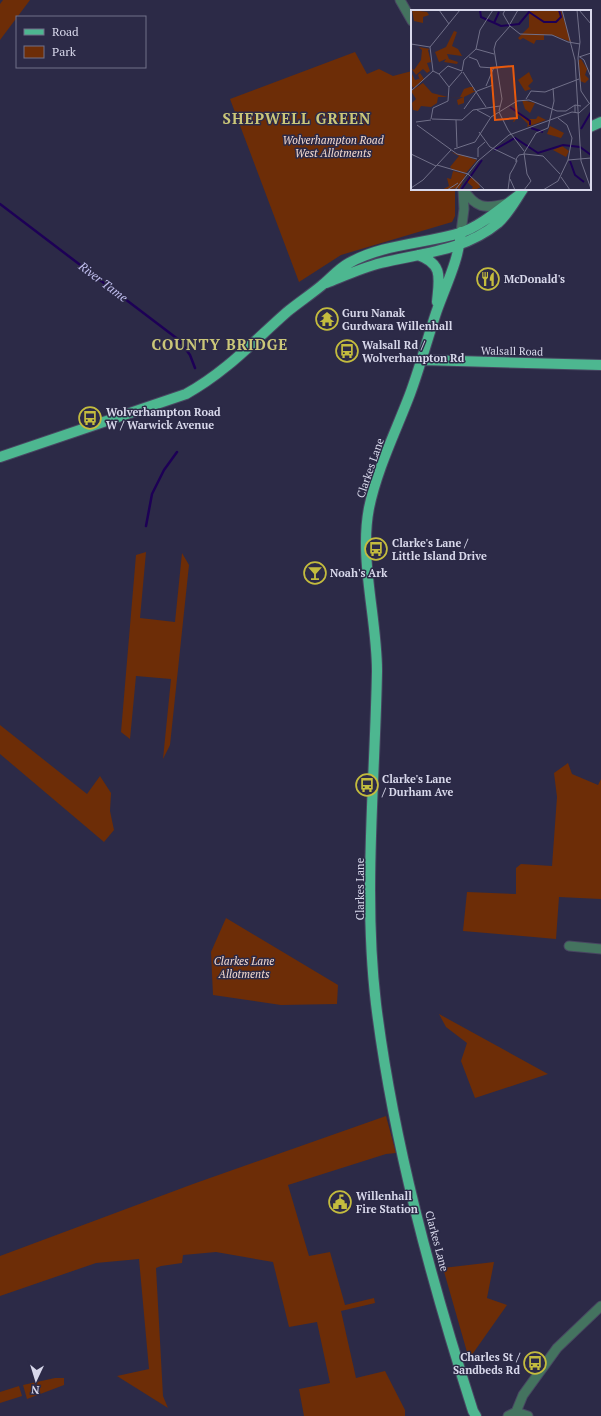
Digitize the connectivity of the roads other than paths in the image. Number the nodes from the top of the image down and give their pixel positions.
1 (400, 0) edge
2 (411, 19) edge
3 (601, 122) edge
4 (591, 127) edge
5 (463, 190) edge
6 (464, 190) edge
7 (521, 192) edge
8 (505, 204) junction
9 (461, 232) junction
10 (460, 245) junction
11 (418, 255) junction
12 (323, 284) junction
13 (436, 313) junction
14 (423, 360) junction
15 (601, 365) edge
16 (0, 457) edge
17 (569, 946) dead end
18 (601, 948) edge
19 (601, 1306) edge
20 (512, 1414) edge
21 (476, 1416) edge
22 (528, 1416) edge

1 - 2 street
3 - 4 main road
5 - 9 street
6 - 8 street
7 - 8 main road
7 - 10 main road
8 - 9 main road
9 - 10 main road
9 - 12 main road
10 - 11 main road
10 - 13 main road
11 - 12 main road
11 - 13 main road
12 - 16 main road
13 - 14 main road, Clarkes Lane
14 - 15 main road, Walsall Road
14 - 21 main road, Clarkes Lane
17 - 18 street
19 - 20 street
20 - 22 street

